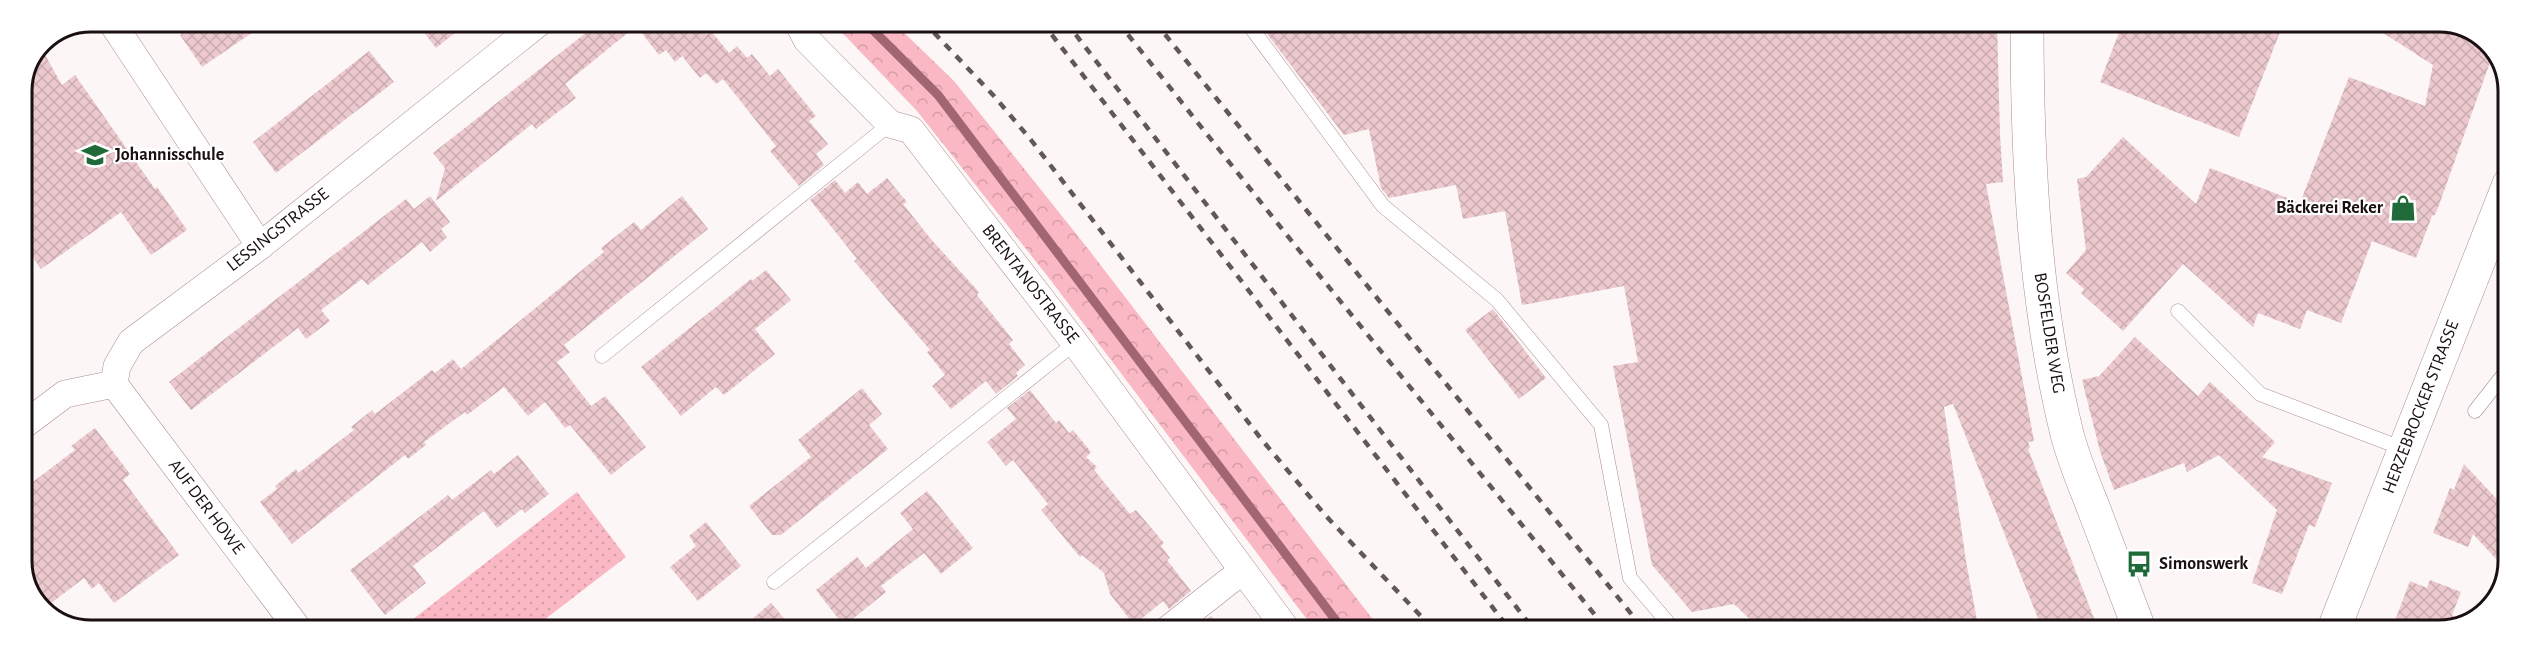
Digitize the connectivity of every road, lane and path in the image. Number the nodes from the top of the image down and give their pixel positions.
1 (118, 32) edge
2 (527, 32) edge
3 (803, 32) edge
4 (1254, 32) edge
5 (2027, 32) edge
6 (890, 124) junction
7 (260, 246) junction
8 (2497, 246) edge
9 (2178, 311) dead end
10 (1075, 343) junction
11 (603, 356) dead end
12 (2498, 382) edge
13 (114, 384) junction
14 (2475, 411) dead end
15 (32, 419) edge
16 (2404, 449) junction
17 (1242, 571) junction
18 (774, 582) dead end
19 (291, 620) edge
20 (1180, 620) edge
21 (1279, 620) edge
22 (1666, 620) edge
23 (2136, 620) edge
24 (2337, 620) edge

1 - 7 street
2 - 7 street, LESSINGSTRASSE
3 - 6 street, BRENTANOSTRASSE
4 - 22 lane
5 - 23 street, BOSFELDER WEG
6 - 10 street, BRENTANOSTRASSE
6 - 11 lane
7 - 13 street, LESSINGSTRASSE
8 - 16 street, HERZEBROCKER STRASSE
9 - 16 lane
10 - 17 street, BRENTANOSTRASSE
10 - 18 lane
12 - 14 lane
13 - 15 street
13 - 19 street, AUF DER HOWE
16 - 24 street, HERZEBROCKER STRASSE
17 - 20 street
17 - 21 street, BRENTANOSTRASSE

